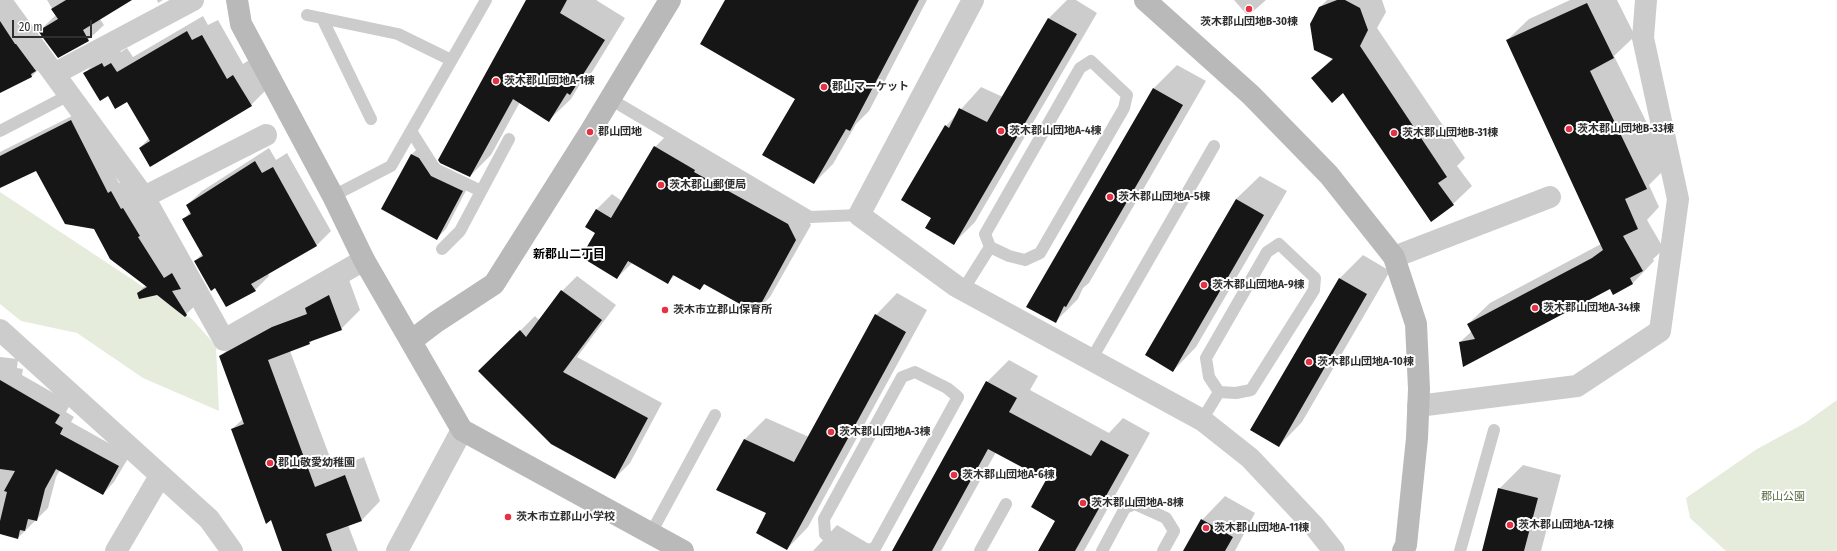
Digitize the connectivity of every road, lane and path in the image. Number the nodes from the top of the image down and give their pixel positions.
1 (0, 0) edge
2 (193, 0) edge
3 (237, 0) edge
4 (486, 0) edge
5 (670, 0) edge
6 (973, 0) edge
7 (1145, 0) edge
8 (1646, 0) edge
9 (307, 15) dead end
10 (322, 18) junction
11 (451, 60) junction
12 (54, 74) junction
13 (69, 95) junction
14 (610, 99) junction
15 (372, 119) dead end
16 (0, 131) edge
17 (411, 131) junction
18 (266, 134) dead end
19 (509, 140) dead end
20 (1214, 146) dead end
21 (481, 190) junction
22 (332, 196) junction
23 (1550, 196) dead end
24 (144, 197) junction
25 (859, 215) junction
26 (990, 247) junction
27 (442, 249) dead end
28 (1394, 257) junction
29 (364, 260) junction
30 (964, 290) junction
31 (0, 330) edge
32 (411, 341) junction
33 (1091, 360) junction
34 (1219, 392) junction
35 (1418, 406) junction
36 (715, 415) dead end
37 (1202, 420) junction
38 (462, 430) junction
39 (1494, 430) dead end
40 (160, 476) junction
41 (1006, 504) dead end
42 (651, 533) junction
43 (845, 550) edge
44 (116, 551) edge
45 (232, 551) edge
46 (397, 551) edge
47 (683, 551) edge
48 (862, 551) edge
49 (980, 551) edge
50 (1102, 551) edge
51 (1163, 551) edge
52 (1334, 551) edge
53 (1403, 551) edge
54 (1460, 551) edge

1 - 12 street
2 - 12 street
3 - 22 street
4 - 11 lane
5 - 14 street
6 - 25 street
7 - 28 street
8 - 35 street
9 - 10 lane
10 - 11 lane
10 - 15 lane
11 - 17 lane
12 - 13 street
13 - 16 lane
13 - 24 street
14 - 25 lane
14 - 32 street
17 - 21 lane
17 - 22 lane
18 - 24 street
19 - 21 lane
20 - 33 lane
21 - 27 lane
22 - 29 street
23 - 28 street
24 - 29 street
25 - 30 street
26 - 26 lane
26 - 30 lane
28 - 35 street
29 - 32 street
30 - 33 street
31 - 40 street
32 - 38 street
33 - 37 street
34 - 34 lane
34 - 37 lane
35 - 53 street
36 - 42 lane
37 - 52 street
38 - 42 street
38 - 46 street
39 - 54 lane
40 - 44 street
40 - 45 street
41 - 49 lane
42 - 47 street
43 - 48 lane
50 - 51 lane

